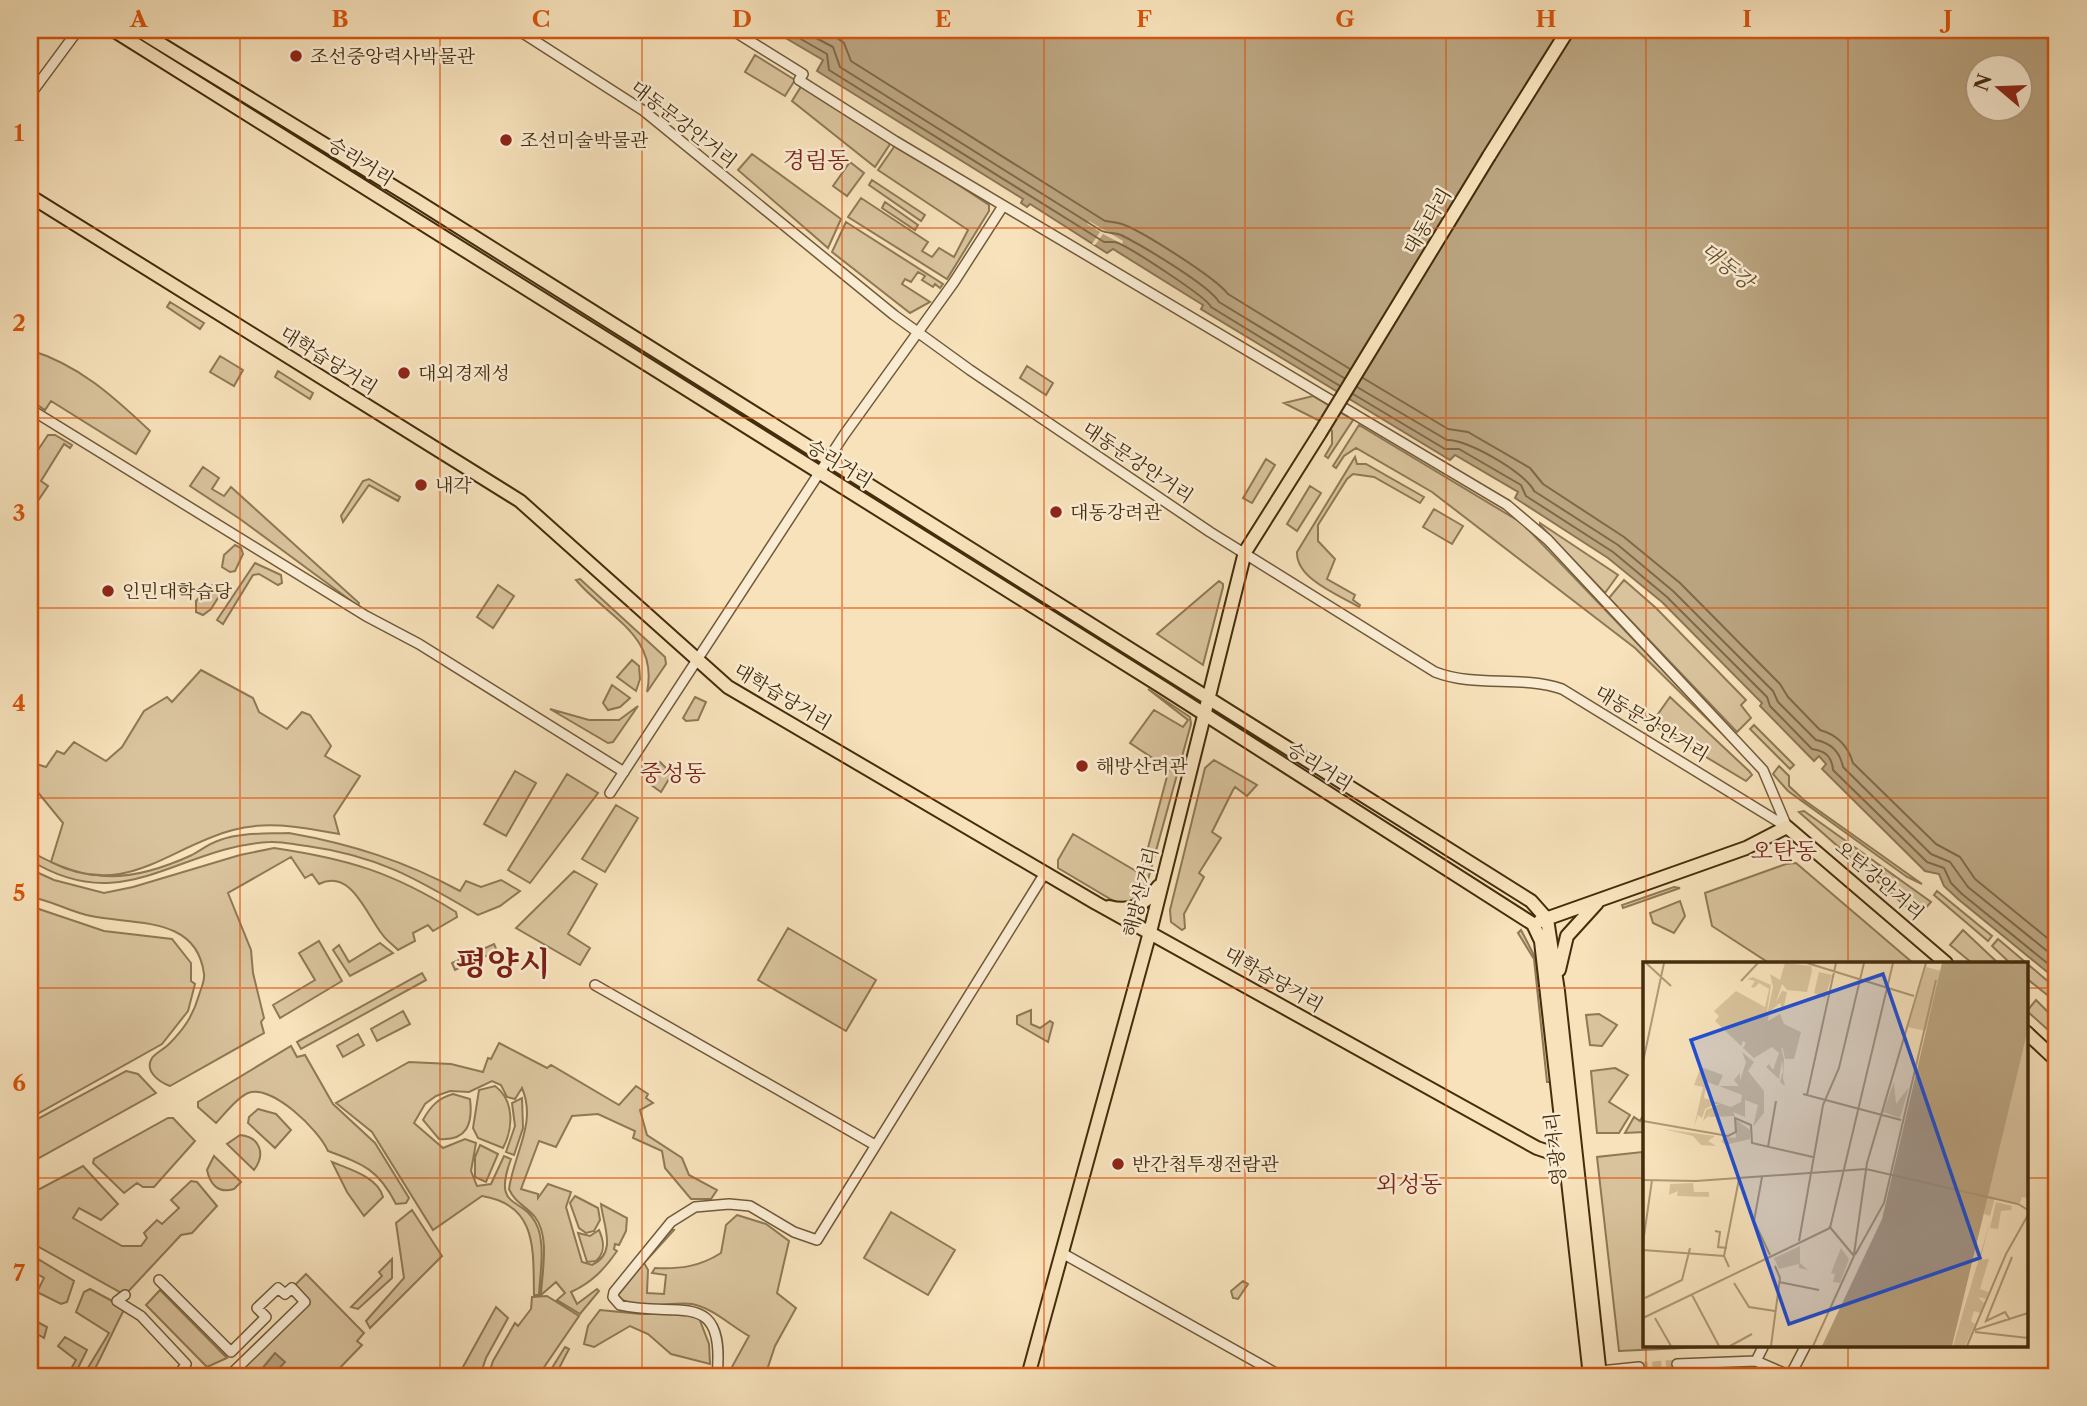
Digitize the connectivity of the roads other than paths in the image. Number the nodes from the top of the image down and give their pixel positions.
1 (78, 30) edge
2 (113, 30) edge
3 (138, 30) edge
4 (518, 30) edge
5 (732, 30) edge
6 (1568, 30) edge
7 (30, 95) edge
8 (30, 196) edge
9 (1003, 206) junction
10 (916, 332) junction
11 (30, 409) edge
12 (1320, 432) joint
13 (829, 459) junction
14 (820, 473) junction
15 (1245, 552) junction
16 (698, 662) junction
17 (1209, 699) junction
18 (1205, 714) junction
19 (624, 772) junction
20 (610, 793) dead end
21 (1787, 827) junction
22 (1045, 873) junction
23 (1163, 880) junction
24 (1602, 898) junction
25 (1096, 903) junction
26 (1547, 919) junction
27 (1533, 923) junction
28 (1150, 932) junction
29 (1945, 962) edge
30 (595, 985) dead end
31 (1559, 991) junction
32 (2028, 1034) edge
33 (2057, 1060) edge
34 (875, 1146) junction
35 (1565, 1152) junction
36 (1062, 1253) junction
37 (159, 1280) dead end
38 (125, 1295) dead end
39 (1764, 1346) edge
40 (1806, 1346) edge
41 (1756, 1361) junction
42 (1677, 1364) tunnel mouth
43 (1639, 1367) tunnel mouth
44 (1595, 1374) edge
45 (198, 1376) edge
46 (229, 1376) edge
47 (717, 1376) edge
48 (1028, 1376) edge
49 (1281, 1376) edge
50 (1560, 1376) edge
51 (1791, 1376) edge

1 - 7 street
2 - 14 main road, 승리거리
3 - 13 main road, 승리거리
4 - 10 street, 대동문강안거리
5 - 9 street
6 - 12 main road, 대동다리, bridge
8 - 16 main road, 대학습당거리
9 - 10 street
9 - 21 street
10 - 13 street
10 - 15 street, 대동문강안거리
11 - 19 street
12 - 15 main road, 해방산거리
13 - 14 street
13 - 17 main road, 승리거리
14 - 16 street
14 - 18 main road, 승리거리
15 - 17 main road, 해방산거리
15 - 21 street, 대동문강안거리
16 - 19 street
16 - 22 main road, 대학습당거리
17 - 18 main road, 해방산거리
17 - 26 main road, 승리거리
18 - 23 main road, 해방산거리
18 - 27 main road, 승리거리
19 - 20 street
21 - 24 main road
21 - 29 main road, 오탄강안거리
22 - 25 main road, 대학습당거리
22 - 34 street
23 - 25 main road
23 - 28 main road, 해방산거리
24 - 26 main road
24 - 31 main road
25 - 28 main road, 대학습당거리
26 - 27 main road
26 - 31 main road, 영광거리
27 - 35 main road, 영광거리
28 - 35 main road, 대학습당거리
28 - 36 main road, 해방산거리
30 - 34 street
31 - 44 main road, 영광거리
32 - 33 main road
34 - 47 street
35 - 44 main road, 영광거리
36 - 48 main road, 해방산거리
36 - 49 street
37 - 46 street
38 - 45 street
39 - 41 street
40 - 51 street
41 - 42 street
41 - 51 street
43 - 44 street
44 - 50 street

